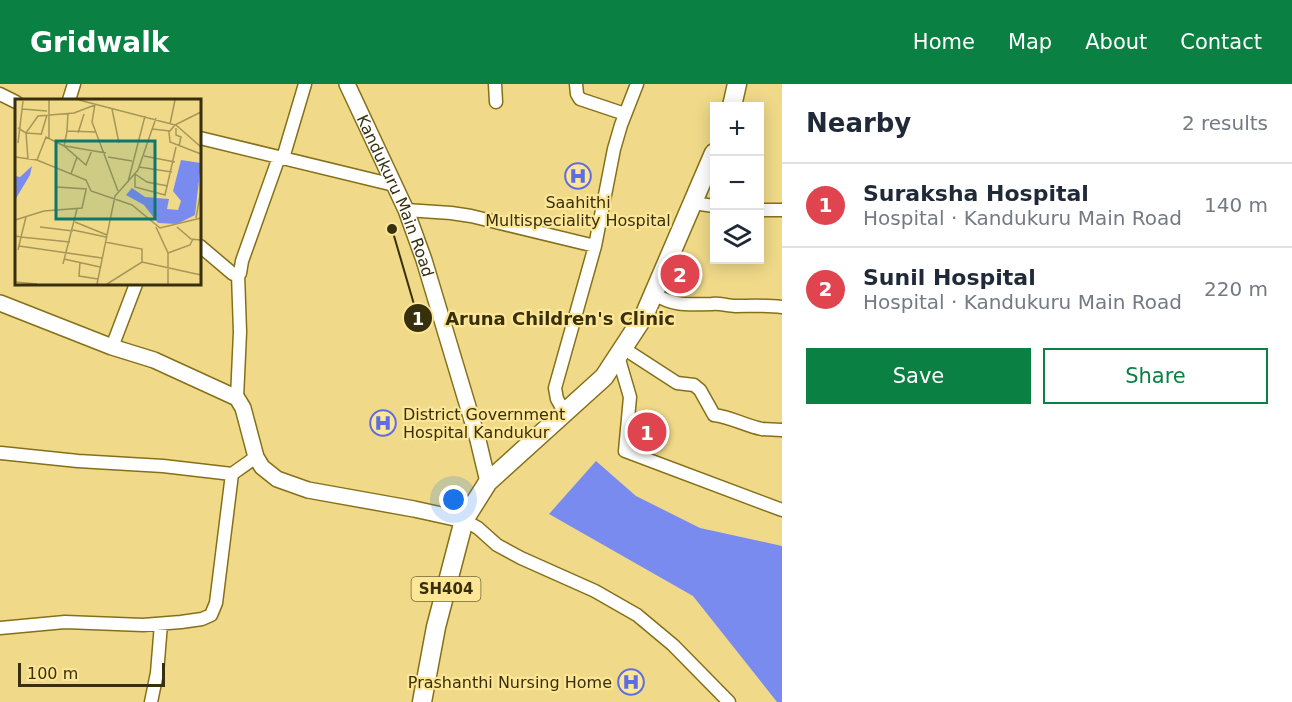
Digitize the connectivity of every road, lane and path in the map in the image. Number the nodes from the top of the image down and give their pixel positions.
1 (74, 84) edge
2 (305, 84) edge
3 (347, 84) edge
4 (495, 84) edge
5 (576, 84) edge
6 (637, 84) edge
7 (736, 84) edge
8 (0, 94) edge
9 (69, 99) edge
10 (15, 102) edge
11 (496, 102) dead end
12 (733, 102) edge
13 (625, 114) junction
14 (201, 138) edge
15 (713, 156) edge
16 (281, 158) junction
17 (394, 185) junction
18 (693, 203) junction
19 (710, 205) edge
20 (406, 210) junction
21 (764, 210) edge
22 (782, 210) edge
23 (595, 246) junction
24 (201, 247) edge
25 (238, 274) junction
26 (136, 285) edge
27 (654, 294) junction
28 (0, 303) edge
29 (782, 307) edge
30 (112, 347) junction
31 (621, 352) junction
32 (237, 398) junction
33 (565, 414) junction
34 (782, 430) edge
35 (1, 453) edge
36 (256, 458) junction
37 (232, 474) junction
38 (488, 482) junction
39 (782, 510) edge
40 (464, 520) junction
41 (161, 624) junction
42 (0, 628) edge
43 (151, 702) edge
44 (422, 702) edge
45 (729, 702) edge

1 - 9 street
2 - 16 street
3 - 17 street, Kandukuru Main Road
4 - 11 street
5 - 13 street
6 - 13 street
7 - 12 main road
8 - 10 street
13 - 23 street
14 - 16 street
15 - 18 main road, SH404
16 - 17 street
16 - 25 street
17 - 20 street, Kandukuru Main Road
18 - 19 street
18 - 27 main road, SH404
20 - 23 street
20 - 38 street, Kandukuru Main Road
21 - 22 street
23 - 33 street
24 - 25 street
25 - 32 street
26 - 30 street
27 - 29 street
27 - 31 main road, SH404
28 - 30 street
30 - 32 street
31 - 33 main road, SH404
31 - 34 street
31 - 39 street
32 - 36 street
33 - 38 main road, SH404
35 - 37 street
36 - 37 street
36 - 40 street
37 - 41 street
38 - 40 main road, SH404
40 - 44 main road, SH404
40 - 45 street
41 - 42 street
41 - 43 street

